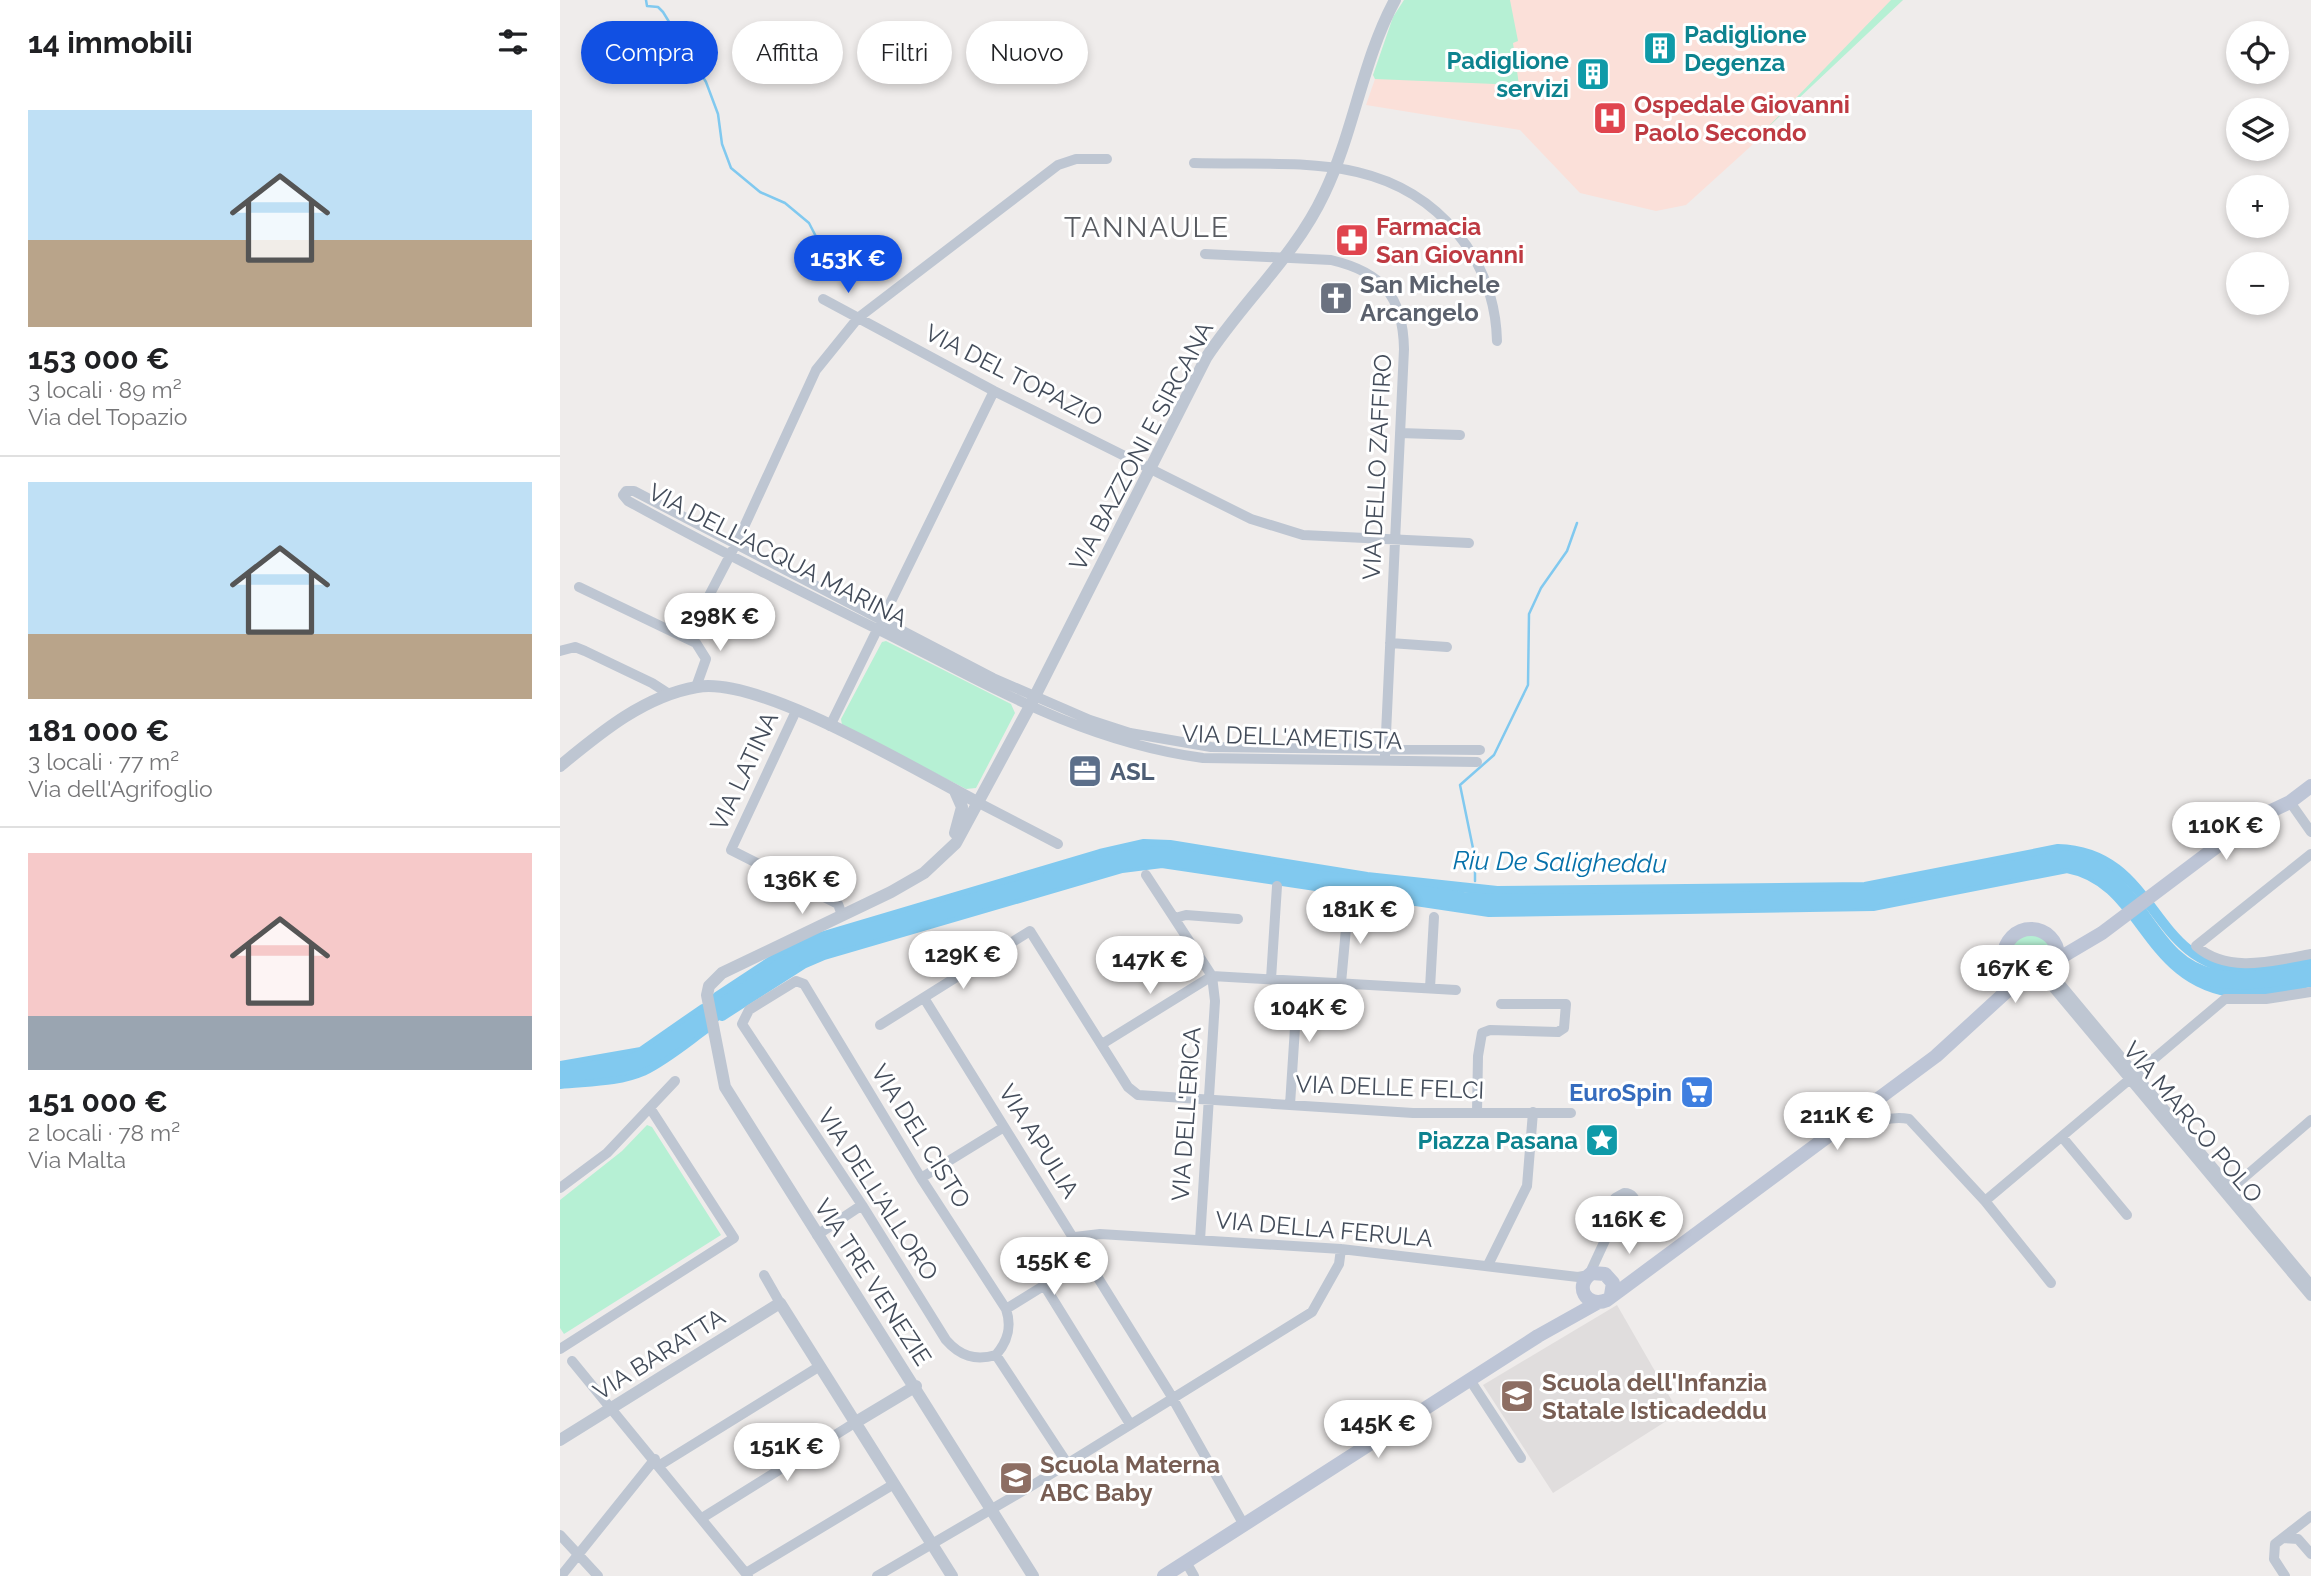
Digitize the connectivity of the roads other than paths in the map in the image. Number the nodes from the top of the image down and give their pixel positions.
1 (1395, 0) edge
2 (1107, 159) dead end
3 (1194, 163) dead end
4 (1336, 167) junction
5 (1205, 254) dead end
6 (1284, 258) junction
7 (823, 299) dead end
8 (858, 318) junction
9 (1497, 341) dead end
10 (994, 391) junction
11 (1401, 433) junction
12 (1460, 435) dead end
13 (1149, 468) junction
14 (1395, 540) junction
15 (1469, 543) dead end
16 (733, 549) junction
17 (579, 587) dead end
18 (883, 619) junction
19 (877, 629) junction
20 (687, 638) junction
21 (1390, 643) junction
22 (1447, 647) dead end
23 (560, 651) edge
24 (696, 687) junction
25 (668, 695) junction
26 (1032, 702) junction
27 (796, 711) junction
28 (830, 726) junction
29 (1385, 750) junction
30 (1480, 750) dead end
31 (1384, 762) junction
32 (1477, 762) dead end
33 (560, 766) edge
34 (2311, 786) edge
35 (954, 790) junction
36 (2290, 802) junction
37 (979, 803) junction
38 (2311, 832) edge
39 (1058, 844) dead end
40 (2311, 854) edge
41 (943, 858) junction
42 (1146, 875) dead end
43 (1277, 886) dead end
44 (1348, 907) dead end
45 (842, 915) junction
46 (1434, 917) dead end
47 (1175, 918) junction
48 (1238, 919) dead end
49 (2052, 938) junction
50 (2087, 940) junction
51 (2311, 954) edge
52 (2004, 962) junction
53 (2056, 964) junction
54 (1212, 976) junction
55 (1271, 979) junction
56 (2019, 980) junction
57 (1298, 981) junction
58 (2038, 982) junction
59 (1341, 983) junction
60 (1430, 988) junction
61 (1456, 990) dead end
62 (2311, 992) edge
63 (924, 998) junction
64 (1501, 1004) dead end
65 (1990, 1004) junction
66 (742, 1024) joint
67 (880, 1026) dead end
68 (1102, 1044) junction
69 (2134, 1078) junction
70 (675, 1081) dead end
71 (1207, 1101) junction
72 (1290, 1105) junction
73 (650, 1108) junction
74 (1478, 1112) junction
75 (1532, 1112) junction
76 (1571, 1113) dead end
77 (2311, 1121) edge
78 (1004, 1127) junction
79 (1841, 1127) junction
80 (2062, 1137) junction
81 (921, 1178) junction
82 (560, 1188) edge
83 (2228, 1191) junction
84 (1985, 1201) junction
85 (862, 1205) junction
86 (1615, 1208) junction
87 (1627, 1214) junction
88 (2127, 1216) dead end
89 (817, 1235) junction
90 (1074, 1237) junction
91 (1608, 1237) junction
92 (1200, 1240) junction
93 (1341, 1249) junction
94 (1600, 1252) junction
95 (1087, 1259) junction
96 (1654, 1263) junction
97 (1488, 1265) junction
98 (764, 1275) dead end
99 (1607, 1276) junction
100 (2051, 1283) dead end
101 (1044, 1285) junction
102 (1584, 1287) junction
103 (2310, 1289) edge
104 (1611, 1295) junction
105 (780, 1303) junction
106 (1006, 1309) junction
107 (560, 1348) edge
108 (996, 1355) junction
109 (572, 1360) dead end
110 (820, 1366) junction
111 (1470, 1380) junction
112 (916, 1386) junction
113 (1172, 1397) junction
114 (613, 1409) junction
115 (856, 1422) junction
116 (1130, 1424) junction
117 (560, 1440) edge
118 (1521, 1458) dead end
119 (658, 1462) junction
120 (1067, 1463) junction
121 (894, 1484) junction
122 (992, 1508) junction
123 (2311, 1516) edge
124 (702, 1518) junction
125 (1244, 1525) junction
126 (2298, 1526) junction
127 (560, 1535) edge
128 (2280, 1539) junction
129 (2298, 1539) junction
130 (932, 1542) junction
131 (2311, 1554) edge
132 (578, 1555) junction
133 (1186, 1562) junction
134 (747, 1575) edge
135 (561, 1576) edge
136 (598, 1576) edge
137 (877, 1576) edge
138 (952, 1576) edge
139 (1033, 1576) edge
140 (1164, 1576) edge
141 (1194, 1576) edge
142 (2285, 1576) edge

1 - 4 street, VIA BAZZONI E SIRCANA
2 - 8 street
3 - 4 street
4 - 6 street, VIA BAZZONI E SIRCANA
4 - 9 street
5 - 6 street, VIA DELLO ZAFFIRO
6 - 11 street, VIA DELLO ZAFFIRO
6 - 13 street, VIA BAZZONI E SIRCANA
7 - 8 street, VIA DEL TOPAZIO
8 - 10 street, VIA DEL TOPAZIO
8 - 16 street
10 - 13 street, VIA DEL TOPAZIO
10 - 18 street
11 - 12 street
11 - 14 street, VIA DELLO ZAFFIRO
13 - 14 street, VIA DEL TOPAZIO
13 - 26 street, VIA BAZZONI E SIRCANA
14 - 15 street, VIA DEL TOPAZIO
14 - 21 street, VIA DELLO ZAFFIRO
16 - 16 street, VIA DELL'ACQUA MARINA
16 - 18 street, VIA DELL'ACQUA MARINA
16 - 19 street, VIA DELL'ACQUA MARINA
16 - 20 street
17 - 20 street
18 - 19 street
18 - 26 street, VIA DELL'ACQUA MARINA
19 - 26 street, VIA DELL'ACQUA MARINA
19 - 28 street
20 - 24 street
21 - 22 street
21 - 29 street, VIA DELLO ZAFFIRO
23 - 25 street
24 - 25 street
24 - 27 street
25 - 33 street
26 - 29 street, VIA DELL'AMETISTA
26 - 31 street, VIA DELL'AMETISTA
26 - 37 street, VIA BAZZONI E SIRCANA
27 - 28 street
27 - 45 street, VIA LATINA
28 - 35 street
29 - 30 street, VIA DELL'AMETISTA
29 - 31 street, VIA DELLO ZAFFIRO
31 - 32 street, VIA DELL'AMETISTA
34 - 36 main road
35 - 37 street
35 - 41 street
36 - 38 street
36 - 50 main road
37 - 39 street
37 - 41 street, VIA BAZZONI E SIRCANA
40 - 51 street
41 - 45 street
42 - 47 street, VIA DELL'ERICA
43 - 55 street
44 - 59 street
45 - 89 street, VIA TRE VENEZIE
46 - 60 street
47 - 48 street
47 - 54 street, VIA DELL'ERICA
49 - 50 main road
49 - 52 main road
49 - 53 main road
50 - 53 main road
52 - 56 main road
52 - 65 main road
53 - 58 main road
53 - 69 street, VIA MARCO POLO
54 - 55 street
54 - 68 street
54 - 71 street, VIA DELL'ERICA
55 - 57 street
56 - 58 main road
56 - 65 main road
57 - 59 street
57 - 72 street
58 - 69 street, VIA MARCO POLO
59 - 60 street
60 - 61 street
62 - 69 street
63 - 67 street
63 - 68 street, VIA DELLE FELCI
63 - 78 street, VIA APULIA
64 - 74 street
65 - 79 main road
66 - 81 street, VIA DEL CISTO
66 - 85 street, VIA DELL'ALLORO
68 - 71 street, VIA DELLE FELCI
69 - 80 street
69 - 83 street, VIA MARCO POLO
70 - 73 street
71 - 72 street, VIA DELLE FELCI
71 - 92 street, VIA DELL'ERICA
72 - 74 street, VIA DELLE FELCI
73 - 82 street
73 - 107 street
74 - 75 street, VIA DELLE FELCI
75 - 76 street, VIA DELLE FELCI
75 - 97 street
77 - 83 street
78 - 81 street
78 - 90 street, VIA APULIA
79 - 84 street
79 - 96 main road
80 - 84 street
80 - 88 street
81 - 106 street, VIA DEL CISTO
83 - 103 street, VIA MARCO POLO
84 - 100 street
85 - 89 street
85 - 108 street, VIA DELL'ALLORO
86 - 87 street
86 - 87 street
86 - 91 street
87 - 91 street
89 - 112 street, VIA TRE VENEZIE
90 - 92 street, VIA DELLA FERULA
90 - 95 street, VIA APULIA
91 - 94 street
92 - 93 street, VIA DELLA FERULA
93 - 97 street, VIA DELLA FERULA
93 - 113 street
94 - 99 street
94 - 102 street
95 - 101 street
95 - 113 street, VIA APULIA
96 - 99 main road
96 - 104 main road
97 - 102 street, VIA DELLA FERULA
98 - 105 street
99 - 102 main road
99 - 104 main road
101 - 106 street
101 - 116 street
102 - 104 main road
102 - 111 main road
105 - 110 street
105 - 114 street, VIA BARATTA
106 - 108 street
108 - 120 street
109 - 114 street
110 - 115 street
110 - 119 street
111 - 118 street
111 - 125 main road
112 - 115 street
112 - 122 street, VIA TRE VENEZIE
113 - 116 street
113 - 125 street, VIA APULIA
114 - 117 street, VIA BARATTA
114 - 119 street
115 - 121 street
115 - 124 street
116 - 120 street
119 - 124 street
119 - 132 street
120 - 122 street
121 - 130 street
121 - 134 street
122 - 130 street
122 - 139 street, VIA TRE VENEZIE
123 - 126 street
124 - 134 street
125 - 133 main road
126 - 128 street
126 - 129 street
127 - 132 street
128 - 129 street
128 - 142 street
129 - 131 street
130 - 137 street
130 - 138 street
132 - 135 street
132 - 136 street
133 - 140 main road
133 - 141 street

